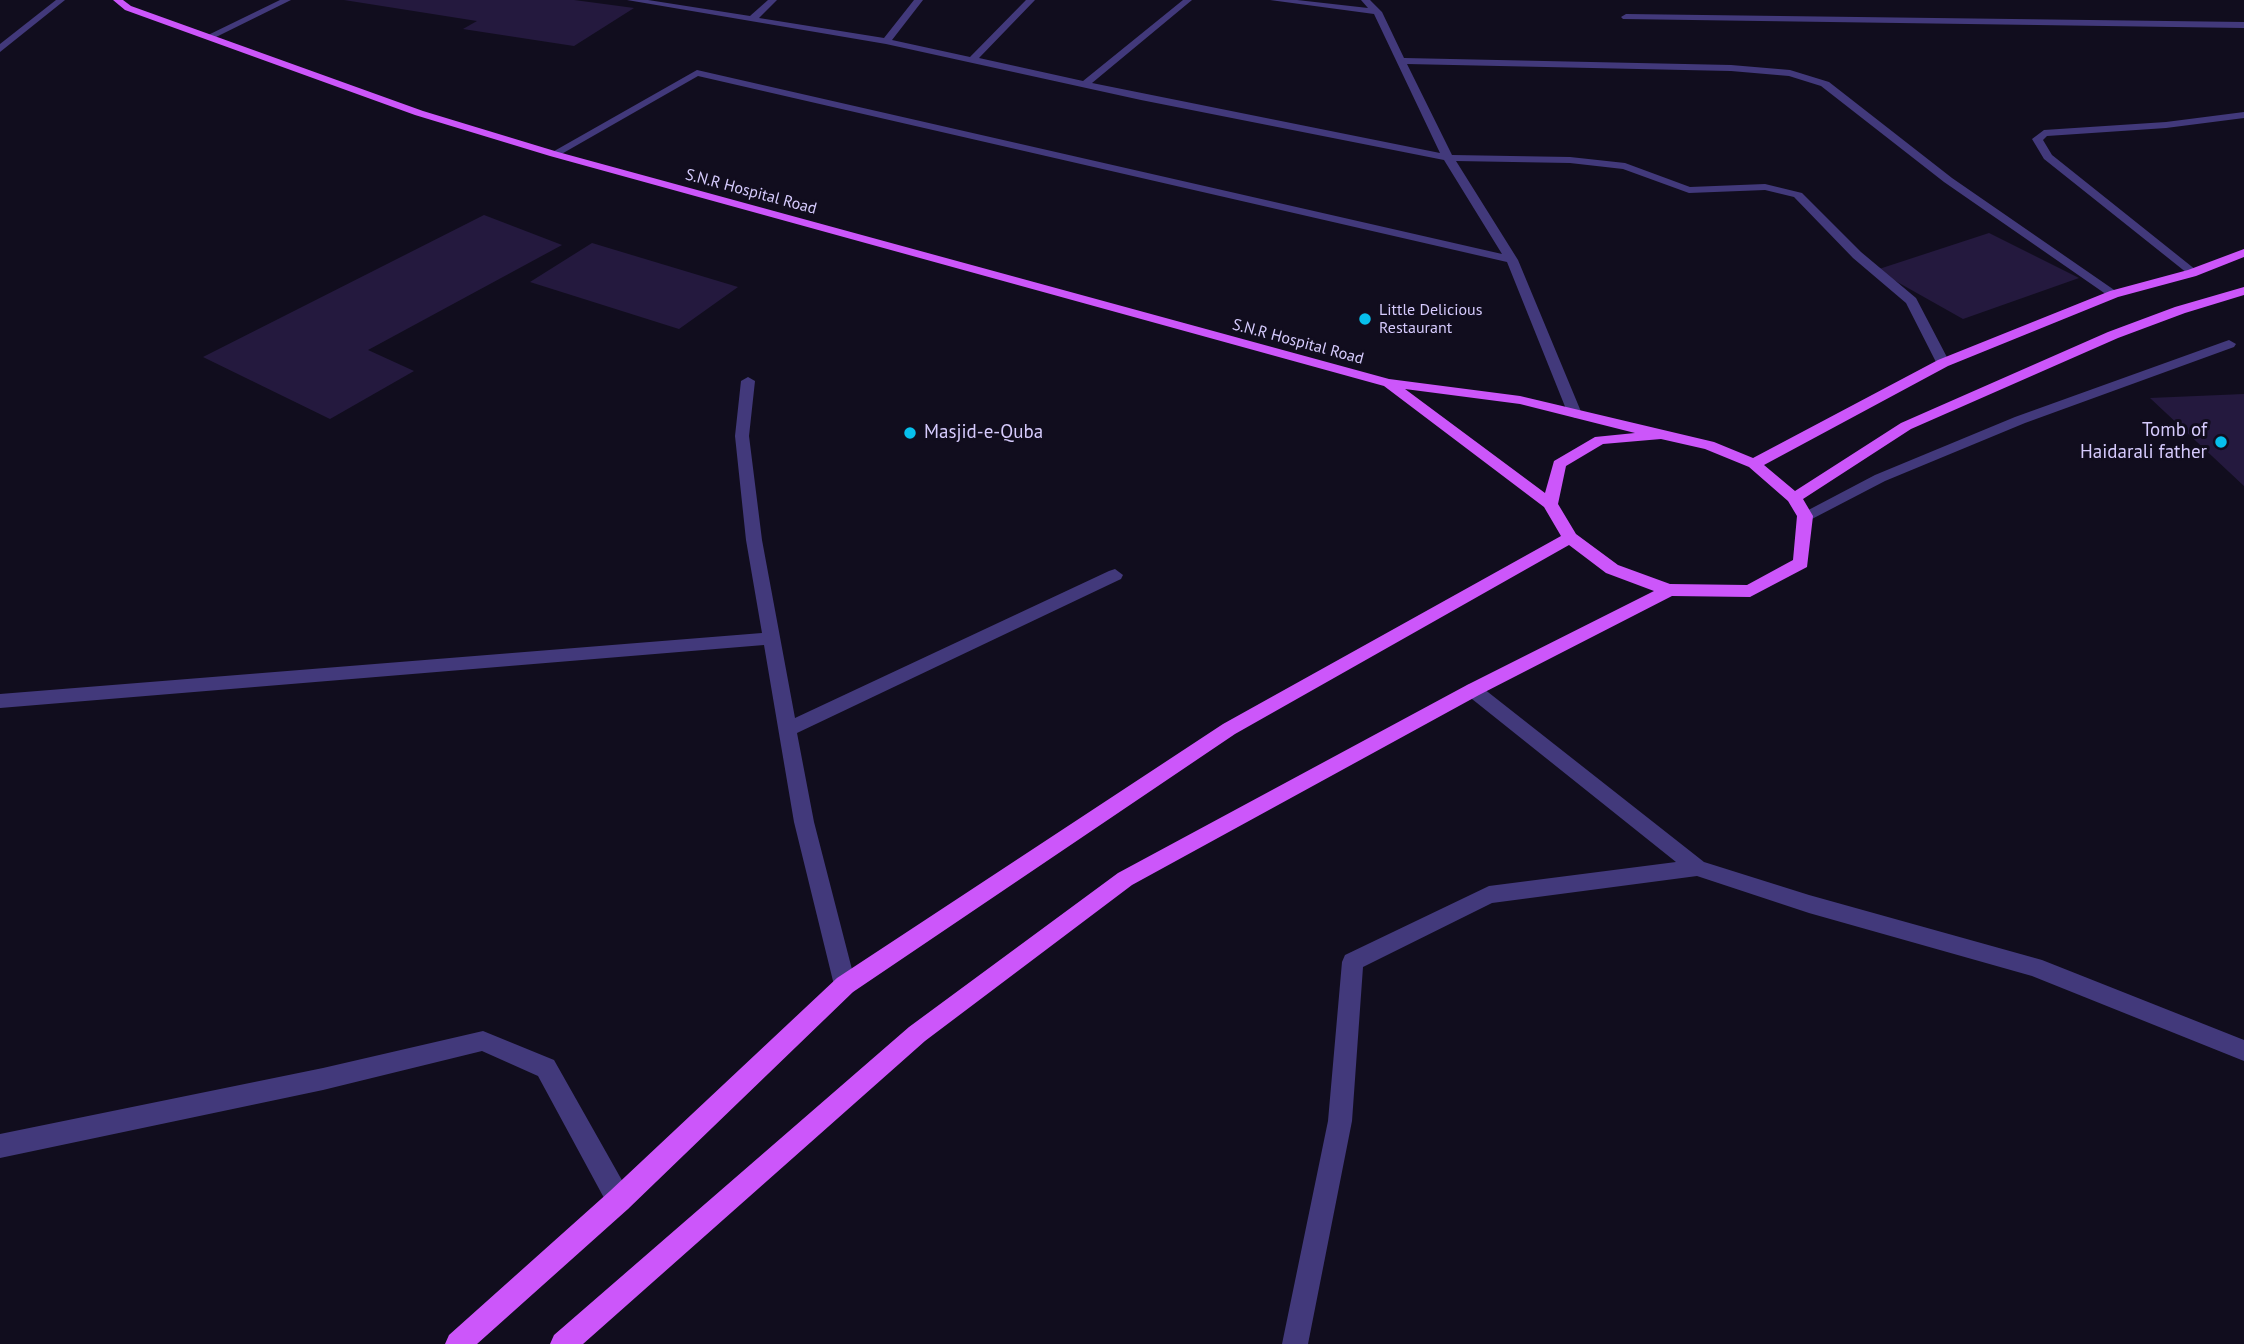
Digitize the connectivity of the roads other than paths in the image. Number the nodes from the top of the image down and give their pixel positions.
1 (61, 0) edge
2 (117, 0) edge
3 (287, 0) edge
4 (631, 0) edge
5 (773, 0) edge
6 (919, 0) edge
7 (1031, 0) edge
8 (1188, 0) edge
9 (1274, 0) edge
10 (1365, 0) edge
11 (1377, 12) junction
12 (1626, 17) dead end
13 (753, 19) junction
14 (2244, 25) edge
15 (209, 37) junction
16 (886, 41) junction
17 (0, 49) edge
18 (972, 60) junction
19 (1401, 61) junction
20 (1084, 85) junction
21 (2244, 115) edge
22 (554, 154) junction
23 (1448, 158) junction
24 (2244, 253) edge
25 (1512, 260) junction
26 (2192, 273) junction
27 (2244, 290) edge
28 (2114, 294) junction
29 (2228, 344) dead end
30 (1943, 363) junction
31 (748, 381) dead end
32 (1388, 383) junction
33 (1575, 414) junction
34 (1661, 435) junction
35 (1754, 464) junction
36 (1794, 498) junction
37 (1550, 504) junction
38 (1805, 516) junction
39 (1570, 538) junction
40 (1115, 575) dead end
41 (1669, 590) junction
42 (771, 638) junction
43 (1473, 690) junction
44 (0, 701) edge
45 (787, 730) junction
46 (1697, 868) junction
47 (845, 985) junction
48 (2244, 1051) edge
49 (0, 1146) edge
50 (619, 1200) junction
51 (458, 1344) edge
52 (563, 1344) edge
53 (1295, 1344) edge

1 - 17 street
2 - 15 main road, S.N.R Hospital Road
3 - 15 street
4 - 13 street
5 - 13 street
6 - 16 street
7 - 18 street
8 - 20 street
9 - 11 street
10 - 11 street
11 - 19 street
12 - 14 street
13 - 16 street
15 - 22 main road, S.N.R Hospital Road
16 - 18 street
18 - 20 street
19 - 23 street
19 - 28 street
20 - 23 street
21 - 26 street
22 - 25 street
22 - 32 main road, S.N.R Hospital Road
23 - 25 street
23 - 30 street
24 - 26 main road
25 - 33 street
26 - 28 main road
27 - 36 main road
28 - 30 main road
29 - 38 street
30 - 35 main road
31 - 42 street
32 - 33 main road
32 - 37 main road
33 - 34 main road
34 - 35 main road
34 - 37 main road
35 - 36 main road
36 - 38 main road
37 - 39 main road
38 - 41 main road
39 - 41 main road
39 - 47 main road
40 - 45 street
41 - 43 main road
42 - 44 street
42 - 45 street
43 - 46 street
43 - 52 main road
45 - 47 street
46 - 48 street
46 - 53 street
47 - 50 main road
49 - 50 street
50 - 51 main road

